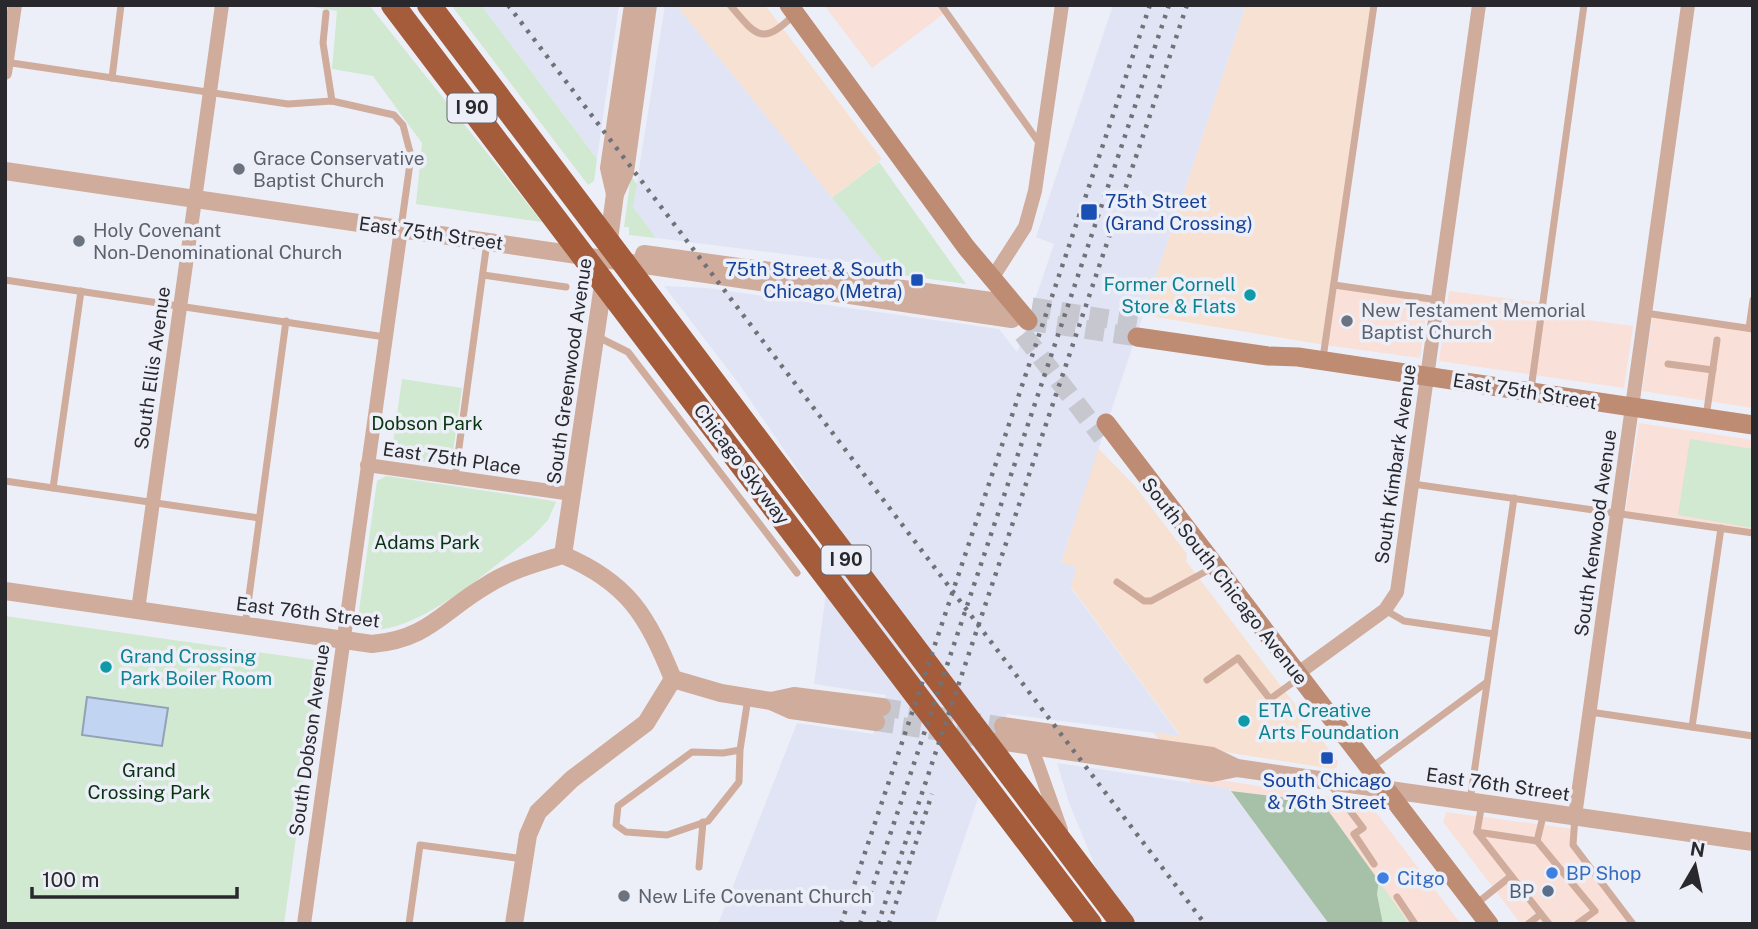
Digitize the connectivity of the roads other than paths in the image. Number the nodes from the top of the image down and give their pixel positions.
1 (15, 5) edge
2 (121, 5) edge
3 (222, 5) edge
4 (393, 5) edge
5 (429, 5) edge
6 (633, 5) edge
7 (648, 5) edge
8 (730, 5) edge
9 (941, 5) edge
10 (951, 5) edge
11 (1062, 5) edge
12 (1374, 5) edge
13 (1479, 5) edge
14 (1584, 5) edge
15 (1688, 5) edge
16 (792, 10) edge
17 (326, 13) dead end
18 (950, 17) junction
19 (6, 66) edge
20 (112, 78) junction
21 (210, 93) junction
22 (331, 101) junction
23 (1043, 149) junction
24 (5, 171) edge
25 (615, 194) junction
26 (195, 200) junction
27 (401, 229) junction
28 (488, 241) junction
29 (607, 258) junction
30 (483, 275) junction
31 (5, 280) edge
32 (991, 280) junction
33 (1334, 285) junction
34 (566, 287) dead end
35 (81, 290) junction
36 (1438, 300) junction
37 (1753, 300) edge
38 (180, 305) junction
39 (1645, 313) junction
40 (1018, 315) joint
41 (286, 321) junction
42 (1751, 329) edge
43 (1139, 330) tunnel mouth
44 (596, 336) junction
45 (387, 337) junction
46 (1717, 340) dead end
47 (1323, 361) junction
48 (1668, 364) dead end
49 (1713, 370) junction
50 (1427, 376) junction
51 (1531, 391) junction
52 (1632, 407) junction
53 (1706, 418) junction
54 (1753, 425) edge
55 (1104, 430) tunnel mouth
56 (368, 465) junction
57 (455, 477) junction
58 (5, 481) edge
59 (1412, 484) junction
60 (52, 488) junction
61 (572, 494) junction
62 (1514, 498) junction
63 (153, 502) junction
64 (1617, 513) junction
65 (259, 518) junction
66 (1721, 528) junction
67 (1753, 533) edge
68 (563, 555) junction
69 (1215, 567) junction
70 (797, 573) dead end
71 (1116, 582) dead end
72 (5, 591) edge
73 (138, 610) junction
74 (1385, 610) junction
75 (244, 626) junction
76 (1494, 634) junction
77 (342, 640) junction
78 (1299, 676) junction
79 (673, 679) junction
80 (1207, 680) dead end
81 (1488, 682) junction
82 (748, 698) junction
83 (1590, 712) junction
84 (879, 714) tunnel mouth
85 (1692, 727) junction
86 (1000, 733) tunnel mouth
87 (1753, 736) edge
88 (1028, 737) junction
89 (740, 750) junction
90 (1370, 768) junction
91 (1327, 780) junction
92 (1386, 789) junction
93 (1476, 802) junction
94 (1544, 812) junction
95 (1575, 816) junction
96 (704, 822) junction
97 (1477, 832) junction
98 (1537, 841) junction
99 (1753, 842) edge
100 (524, 859) junction
101 (1374, 864) dead end
102 (699, 867) dead end
103 (1511, 876) junction
104 (1397, 897) dead end
105 (1475, 905) junction
106 (1541, 914) junction
107 (304, 924) edge
108 (410, 924) edge
109 (514, 924) edge
110 (1091, 924) edge
111 (1123, 924) edge
112 (1415, 924) edge
113 (1489, 924) edge
114 (1528, 924) edge
115 (1549, 924) edge
116 (1577, 924) edge
117 (1633, 924) edge

1 - 19 street
2 - 20 lane
3 - 21 street, South Ellis Avenue
4 - 110 highway, Chicago Skyway / I 90
5 - 111 highway, Chicago Skyway / I 90
6 - 25 street, South Greenwood Avenue
7 - 25 street, South Greenwood Avenue
8 - 16 lane
9 - 18 lane
10 - 18 lane
11 - 23 street
12 - 33 lane
13 - 36 street, South Kimbark Avenue
14 - 51 lane
15 - 39 street, South Kenwood Avenue
16 - 32 main road
17 - 22 lane
18 - 23 lane
19 - 20 lane
20 - 21 lane
21 - 22 lane
21 - 26 street, South Ellis Avenue
22 - 27 lane
23 - 32 street
24 - 26 street, East 75th Street
25 - 29 street, South Greenwood Avenue
26 - 27 street, East 75th Street
26 - 38 street, South Ellis Avenue
27 - 28 street, East 75th Street
27 - 45 street, South Dobson Avenue
28 - 29 street, East 75th Street
28 - 30 lane
29 - 40 street, East 75th Street
29 - 44 street, South Greenwood Avenue
30 - 34 lane
30 - 57 lane
31 - 35 lane
32 - 40 main road
33 - 36 lane
33 - 47 lane
35 - 38 lane
35 - 60 lane
36 - 50 street, South Kimbark Avenue
37 - 42 lane
38 - 41 lane
38 - 63 street, South Ellis Avenue
39 - 42 lane
39 - 52 street, South Kenwood Avenue
41 - 45 lane
41 - 65 lane
43 - 47 main road, East 75th Street
44 - 61 street, South Greenwood Avenue
44 - 70 lane
45 - 56 street, South Dobson Avenue
46 - 49 lane
47 - 50 main road, East 75th Street
48 - 49 lane
49 - 53 lane
50 - 51 main road, East 75th Street
50 - 59 street, South Kimbark Avenue
51 - 52 main road, East 75th Street
52 - 53 main road, East 75th Street
52 - 64 street, South Kenwood Avenue
53 - 54 main road, East 75th Street
55 - 69 main road, South South Chicago Avenue
56 - 57 street, East 75th Place
56 - 77 street, South Dobson Avenue
57 - 61 street, East 75th Place
58 - 60 lane
59 - 62 lane
59 - 74 street, South Kimbark Avenue
60 - 63 lane
61 - 68 street, South Greenwood Avenue
62 - 64 lane
62 - 76 lane
63 - 65 lane
63 - 73 street, South Ellis Avenue
64 - 66 lane
64 - 83 street, South Kenwood Avenue
65 - 75 lane
66 - 67 lane
66 - 85 lane
68 - 77 street, East 76th Street
68 - 79 street
69 - 71 lane
69 - 78 main road, South South Chicago Avenue
72 - 73 street, East 76th Street
73 - 75 street, East 76th Street
74 - 76 lane
74 - 78 street
75 - 77 street, East 76th Street
76 - 81 lane
77 - 107 street, South Dobson Avenue
78 - 80 lane
78 - 90 main road, South South Chicago Avenue
79 - 82 street
79 - 100 street
81 - 90 lane
81 - 93 lane
82 - 84 street
82 - 89 lane
83 - 85 lane
83 - 95 street, South Kenwood Avenue
85 - 87 lane
86 - 88 street, East 76th Street
88 - 91 street, East 76th Street
88 - 110 street
89 - 96 lane
89 - 96 lane
90 - 92 main road, South South Chicago Avenue
91 - 92 street, East 76th Street
91 - 101 lane
92 - 93 street, East 76th Street
92 - 105 main road, South South Chicago Avenue
93 - 94 street, East 76th Street
93 - 97 lane
94 - 95 street, East 76th Street
94 - 98 lane
95 - 99 street, East 76th Street
95 - 117 lane
96 - 102 lane
97 - 98 lane
97 - 103 lane
98 - 116 lane
100 - 108 lane
100 - 109 street
103 - 105 lane
103 - 106 lane
104 - 112 lane
105 - 113 main road, South South Chicago Avenue
106 - 114 lane
106 - 115 lane

